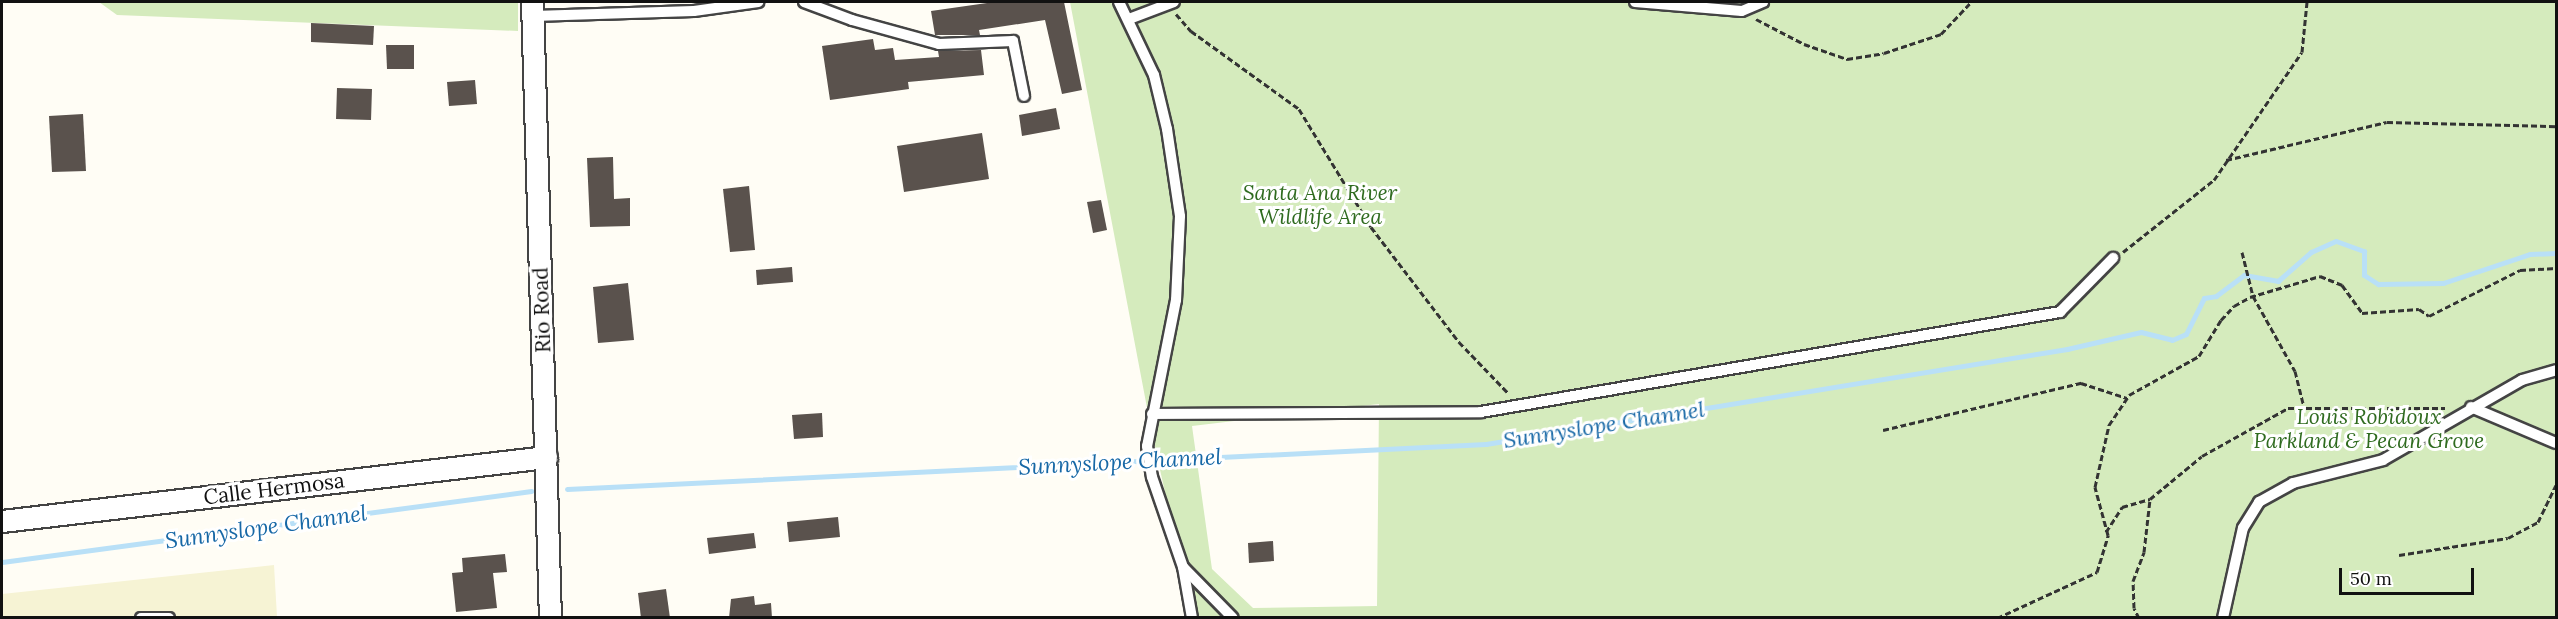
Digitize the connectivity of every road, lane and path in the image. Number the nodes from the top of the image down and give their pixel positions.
1 (758, 2) edge
2 (804, 2) edge
3 (1119, 2) edge
4 (1635, 2) edge
5 (1763, 2) edge
6 (1971, 2) edge
7 (2307, 2) edge
8 (1170, 3) edge
9 (533, 9) edge
10 (1742, 11) junction
11 (1130, 19) junction
12 (1024, 96) dead end
13 (2556, 126) edge
14 (2226, 160) junction
15 (2242, 252) dead end
16 (2114, 258) joint
17 (2556, 268) edge
18 (2253, 296) junction
19 (2556, 370) edge
20 (2127, 398) junction
21 (1520, 405) junction
22 (2304, 407) junction
23 (2471, 407) junction
24 (1152, 414) junction
25 (1883, 430) dead end
26 (2556, 443) edge
27 (546, 467) junction
28 (2556, 485) edge
29 (2156, 495) junction
30 (2, 521) edge
31 (2106, 532) junction
32 (2399, 555) dead end
33 (1183, 567) junction
34 (141, 618) edge
35 (169, 618) edge
36 (550, 618) edge
37 (1192, 618) edge
38 (1233, 618) edge
39 (1997, 618) edge
40 (2139, 618) edge
41 (2223, 618) edge

1 - 9 lane
2 - 12 lane
3 - 11 lane
4 - 10 lane
5 - 10 lane
6 - 10 path
7 - 14 path
8 - 11 lane
8 - 21 path
9 - 27 street, Rio Road
11 - 24 lane
13 - 14 path
14 - 16 path
15 - 18 path
16 - 21 lane
17 - 18 path
18 - 20 path
18 - 22 path
19 - 23 lane
20 - 25 path
20 - 31 path
21 - 24 lane
22 - 23 path
22 - 29 path
23 - 26 lane
23 - 41 lane
24 - 33 lane
27 - 30 street, Calle Hermosa
27 - 36 street, Rio Road
28 - 32 path
29 - 31 path
29 - 40 path
31 - 39 path
33 - 37 lane
33 - 38 lane
34 - 35 lane

